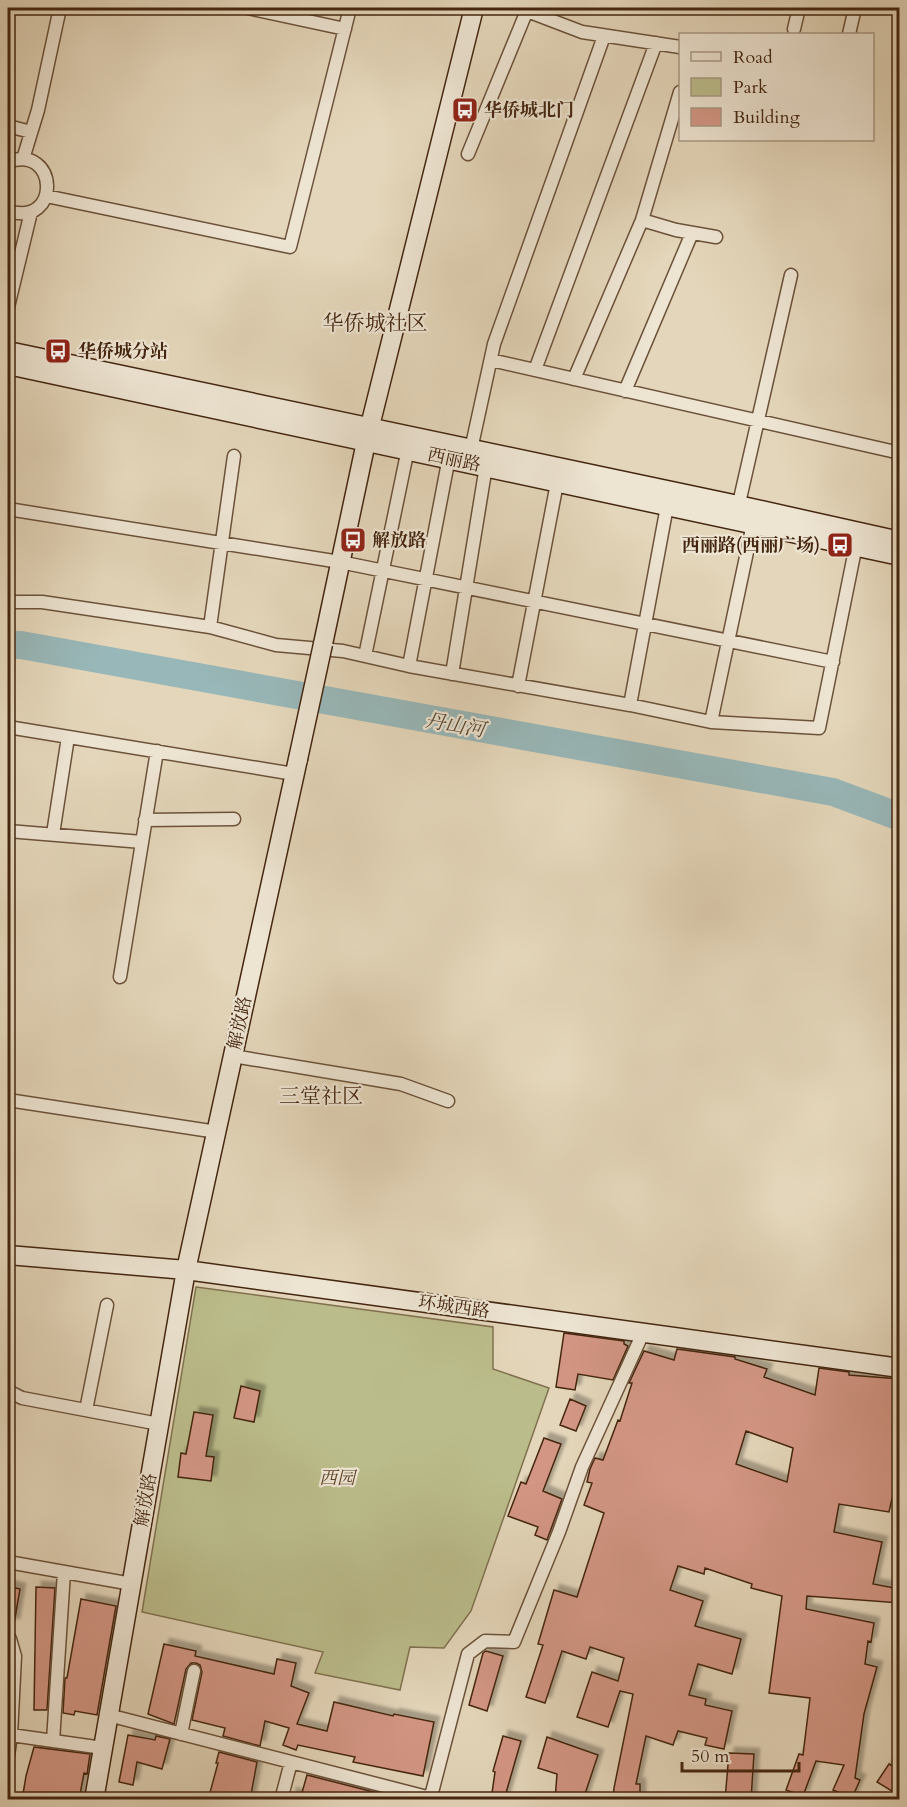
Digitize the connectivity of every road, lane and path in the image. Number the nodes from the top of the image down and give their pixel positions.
1 (60, 8) edge
2 (248, 8) edge
3 (350, 8) edge
4 (474, 8) edge
5 (799, 8) edge
6 (855, 8) edge
7 (527, 9) edge
8 (345, 29) junction
9 (794, 29) dead end
10 (849, 33) edge
11 (604, 36) junction
12 (656, 43) junction
13 (679, 46) edge
14 (679, 99) edge
15 (8, 126) edge
16 (31, 132) junction
17 (468, 154) dead end
18 (23, 159) junction
19 (8, 162) edge
20 (46, 196) junction
21 (31, 212) junction
22 (8, 213) edge
23 (642, 220) junction
24 (692, 233) junction
25 (716, 237) dead end
26 (791, 275) dead end
27 (8, 307) edge
28 (8, 351) edge
29 (490, 360) junction
30 (8, 365) edge
31 (535, 370) junction
32 (574, 379) junction
33 (625, 391) junction
34 (757, 420) junction
35 (368, 435) junction
36 (409, 444) junction
37 (450, 452) junction
38 (900, 453) edge
39 (234, 456) dead end
40 (478, 458) junction
41 (559, 475) junction
42 (669, 498) junction
43 (8, 509) edge
44 (746, 514) junction
45 (858, 539) junction
46 (900, 541) edge
47 (222, 543) junction
48 (900, 556) edge
49 (340, 562) junction
50 (383, 571) junction
51 (426, 580) junction
52 (466, 588) junction
53 (8, 602) edge
54 (535, 602) junction
55 (645, 624) junction
56 (210, 627) junction
57 (728, 641) junction
58 (365, 656) junction
59 (833, 662) junction
60 (409, 666) junction
61 (452, 674) junction
62 (519, 686) junction
63 (630, 705) junction
64 (711, 722) junction
65 (8, 727) edge
66 (68, 737) junction
67 (157, 751) junction
68 (296, 766) junction
69 (234, 819) dead end
70 (145, 820) junction
71 (8, 831) edge
72 (53, 834) junction
73 (142, 842) junction
74 (120, 977) dead end
75 (233, 1056) junction
76 (8, 1100) edge
77 (448, 1101) dead end
78 (217, 1132) junction
79 (8, 1254) edge
80 (186, 1270) junction
81 (107, 1305) dead end
82 (643, 1333) junction
83 (900, 1368) edge
84 (8, 1391) edge
85 (86, 1410) junction
86 (159, 1424) junction
87 (8, 1562) edge
88 (64, 1572) junction
89 (132, 1584) junction
90 (8, 1639) edge
91 (194, 1671) dead end
92 (108, 1715) junction
93 (181, 1734) junction
94 (11, 1735) junction
95 (53, 1741) junction
96 (103, 1748) junction
97 (8, 1756) edge
98 (291, 1762) junction
99 (431, 1799) edge
100 (94, 1800) edge
101 (281, 1800) edge

1 - 16 street
2 - 8 street
3 - 8 street
4 - 35 street, 解放路
5 - 9 street
6 - 10 street
7 - 11 street
7 - 17 street
8 - 20 street
11 - 12 street
11 - 29 street
12 - 13 street
12 - 31 street
14 - 23 street
15 - 16 street
16 - 18 street
18 - 19 street
18 - 20 street
20 - 21 street
21 - 22 street
21 - 27 street
23 - 24 street
23 - 32 street
24 - 25 street
24 - 33 street
26 - 34 street
28 - 35 street, 西丽路
29 - 31 street
29 - 40 street
30 - 35 street, 西丽路
31 - 32 street
32 - 33 street
33 - 34 street
34 - 38 street
34 - 44 street
35 - 36 street, 西丽路
35 - 49 street, 解放路
36 - 37 street, 西丽路
36 - 50 street
37 - 40 street, 西丽路
37 - 51 street
39 - 47 street
40 - 41 street, 西丽路
40 - 52 street
41 - 42 street, 西丽路
41 - 54 street
42 - 44 street, 西丽路
42 - 55 street
43 - 47 street
44 - 45 street, 西丽路
44 - 57 street
45 - 46 street, 西丽路
45 - 48 street, 西丽路
45 - 59 street
47 - 49 street
47 - 56 street
49 - 50 street
49 - 68 street, 解放路, bridge
50 - 51 street
50 - 58 street
51 - 52 street
51 - 60 street
52 - 54 street
52 - 61 street
53 - 56 street
54 - 55 street
54 - 62 street
55 - 57 street
55 - 63 street
56 - 58 street
57 - 59 street
57 - 64 street
58 - 60 street
59 - 64 street
60 - 61 street
61 - 62 street
62 - 63 street
63 - 64 street
65 - 66 street
66 - 67 street
66 - 72 street
67 - 68 street
67 - 70 street
68 - 75 street, 解放路
69 - 70 street
70 - 73 street
71 - 72 street
72 - 73 street
73 - 74 street
75 - 77 street
75 - 78 street, 解放路
76 - 78 street
78 - 80 street, 解放路
79 - 80 street, 环城西路
80 - 82 street, 环城西路
80 - 86 street, 解放路
81 - 85 street
82 - 83 street, 环城西路
82 - 99 street
84 - 85 street
85 - 86 street
86 - 89 street, 解放路
87 - 88 street
88 - 89 street
88 - 95 street
89 - 92 street, 解放路
90 - 94 street
91 - 93 street
92 - 93 street
92 - 96 street, 解放路
93 - 98 street
94 - 95 street
94 - 97 street
95 - 96 street
96 - 100 street, 解放路
98 - 99 street
98 - 101 street

